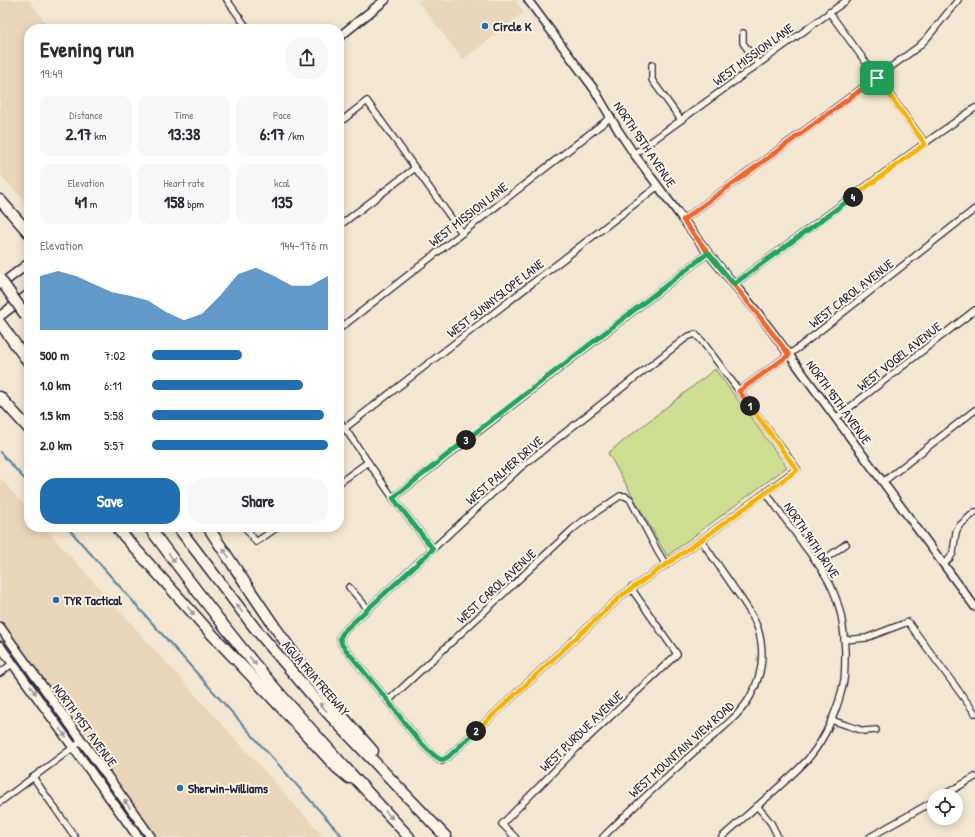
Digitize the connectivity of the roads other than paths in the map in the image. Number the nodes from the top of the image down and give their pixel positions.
1 (226, 0) edge
2 (385, 0) edge
3 (528, 0) edge
4 (847, 0) edge
5 (958, 0) edge
6 (829, 12) junction
7 (244, 24) edge
8 (344, 33) edge
9 (744, 33) dead end
10 (758, 64) junction
11 (652, 65) dead end
12 (877, 78) junction
13 (975, 108) edge
14 (611, 116) junction
15 (344, 119) edge
16 (681, 120) junction
17 (925, 144) junction
18 (634, 154) junction
19 (415, 168) junction
20 (658, 186) junction
21 (0, 200) edge
22 (975, 209) edge
23 (683, 220) junction
24 (344, 222) edge
25 (24, 227) edge
26 (462, 233) junction
27 (708, 253) junction
28 (24, 267) edge
29 (0, 279) edge
30 (734, 284) junction
31 (0, 285) edge
32 (24, 298) edge
33 (975, 310) edge
34 (24, 315) edge
35 (0, 316) edge
36 (344, 325) edge
37 (2, 326) edge
38 (789, 355) junction
39 (24, 356) edge
40 (739, 391) junction
41 (0, 397) edge
42 (975, 410) edge
43 (836, 418) junction
44 (24, 423) edge
45 (345, 428) joint
46 (368, 462) junction
47 (344, 479) edge
48 (883, 482) junction
49 (766, 492) junction
50 (393, 498) junction
51 (975, 512) edge
52 (120, 532) edge
53 (153, 532) edge
54 (182, 532) edge
55 (211, 532) edge
56 (249, 532) edge
57 (271, 532) edge
58 (701, 540) junction
59 (846, 544) dead end
60 (433, 549) junction
61 (818, 564) junction
62 (944, 564) junction
63 (666, 565) junction
64 (349, 587) dead end
65 (631, 588) junction
66 (975, 607) edge
67 (368, 609) junction
68 (0, 627) edge
69 (844, 640) junction
70 (0, 646) edge
71 (22, 657) junction
72 (13, 663) junction
73 (0, 673) edge
74 (388, 701) junction
75 (975, 713) edge
76 (831, 720) junction
77 (876, 730) dead end
78 (82, 741) junction
79 (74, 748) junction
80 (33, 777) junction
81 (975, 778) edge
82 (955, 789) edge
83 (368, 793) junction
84 (0, 802) edge
85 (927, 805) edge
86 (758, 806) junction
87 (75, 837) edge
88 (138, 837) edge
89 (150, 837) edge
90 (409, 837) edge
91 (447, 837) edge
92 (515, 837) edge
93 (603, 837) edge
94 (722, 837) edge
95 (778, 837) edge
96 (870, 837) edge

1 - 7 street
2 - 8 main road
3 - 14 street, NORTH 95TH AVENUE
4 - 6 street, WEST MISSION LANE
5 - 12 street
6 - 10 street, WEST MISSION LANE
6 - 12 street
9 - 10 street
10 - 16 street, WEST MISSION LANE
11 - 16 street
12 - 17 street
12 - 23 street
13 - 17 street
14 - 18 street, NORTH 95TH AVENUE
14 - 26 street, WEST MISSION LANE
15 - 19 street
16 - 18 street, WEST MISSION LANE
17 - 30 street
18 - 20 street, NORTH 95TH AVENUE
19 - 24 street
19 - 26 street
20 - 23 street, NORTH 95TH AVENUE
20 - 45 street, WEST SUNNYSLOPE LANE
21 - 25 highway
22 - 38 street, WEST CAROL AVENUE
23 - 27 street, NORTH 95TH AVENUE
26 - 36 street, WEST MISSION LANE
27 - 30 street, NORTH 95TH AVENUE
27 - 50 street
28 - 31 main road
29 - 34 highway, bridge
30 - 38 street, NORTH 95TH AVENUE
32 - 35 main road
33 - 43 street, WEST VOGEL AVENUE
37 - 39 highway
38 - 40 street, WEST CAROL AVENUE
38 - 43 street, NORTH 95TH AVENUE
40 - 49 street
40 - 60 street, WEST PALMER DRIVE
41 - 44 highway
42 - 48 street
43 - 48 street, NORTH 95TH AVENUE
45 - 46 street
46 - 47 street
46 - 50 street
48 - 62 street, NORTH 95TH AVENUE
49 - 58 street
49 - 61 street, NORTH 94TH DRIVE
50 - 60 street
51 - 62 street
52 -> 83 highway
53 -> 83 highway
91 -> 54 highway, AGUA FRIA FREEWAY
91 -> 55 highway
56 - 57 street
58 - 63 street
58 - 93 street, WEST MOUNTAIN VIEW ROAD
59 - 61 street
60 - 67 street, WEST PALMER DRIVE
61 - 69 street, NORTH 94TH DRIVE
62 - 66 street, NORTH 95TH AVENUE
63 - 65 street
63 - 74 street, WEST CAROL AVENUE
64 - 67 street
65 - 74 street
65 - 92 street, WEST PURDUE AVENUE
67 - 74 street, WEST PALMER DRIVE
68 - 71 main road, NORTH 91ST AVENUE
69 - 75 street
69 - 76 street, NORTH 94TH DRIVE
70 - 72 main road, NORTH 91ST AVENUE
71 - 72 main road
71 - 78 main road, NORTH 91ST AVENUE
72 - 73 street
72 -> 79 main road, NORTH 91ST AVENUE
76 - 77 street
76 - 86 street, NORTH 94TH DRIVE
78 - 79 street
89 -> 78 main road, NORTH 91ST AVENUE
79 - 80 street
79 - 88 main road, NORTH 91ST AVENUE
80 - 84 street
80 - 87 street
81 - 82 street
83 -> 90 highway
85 - 96 street
86 - 94 street, NORTH 94TH DRIVE
86 - 95 street

